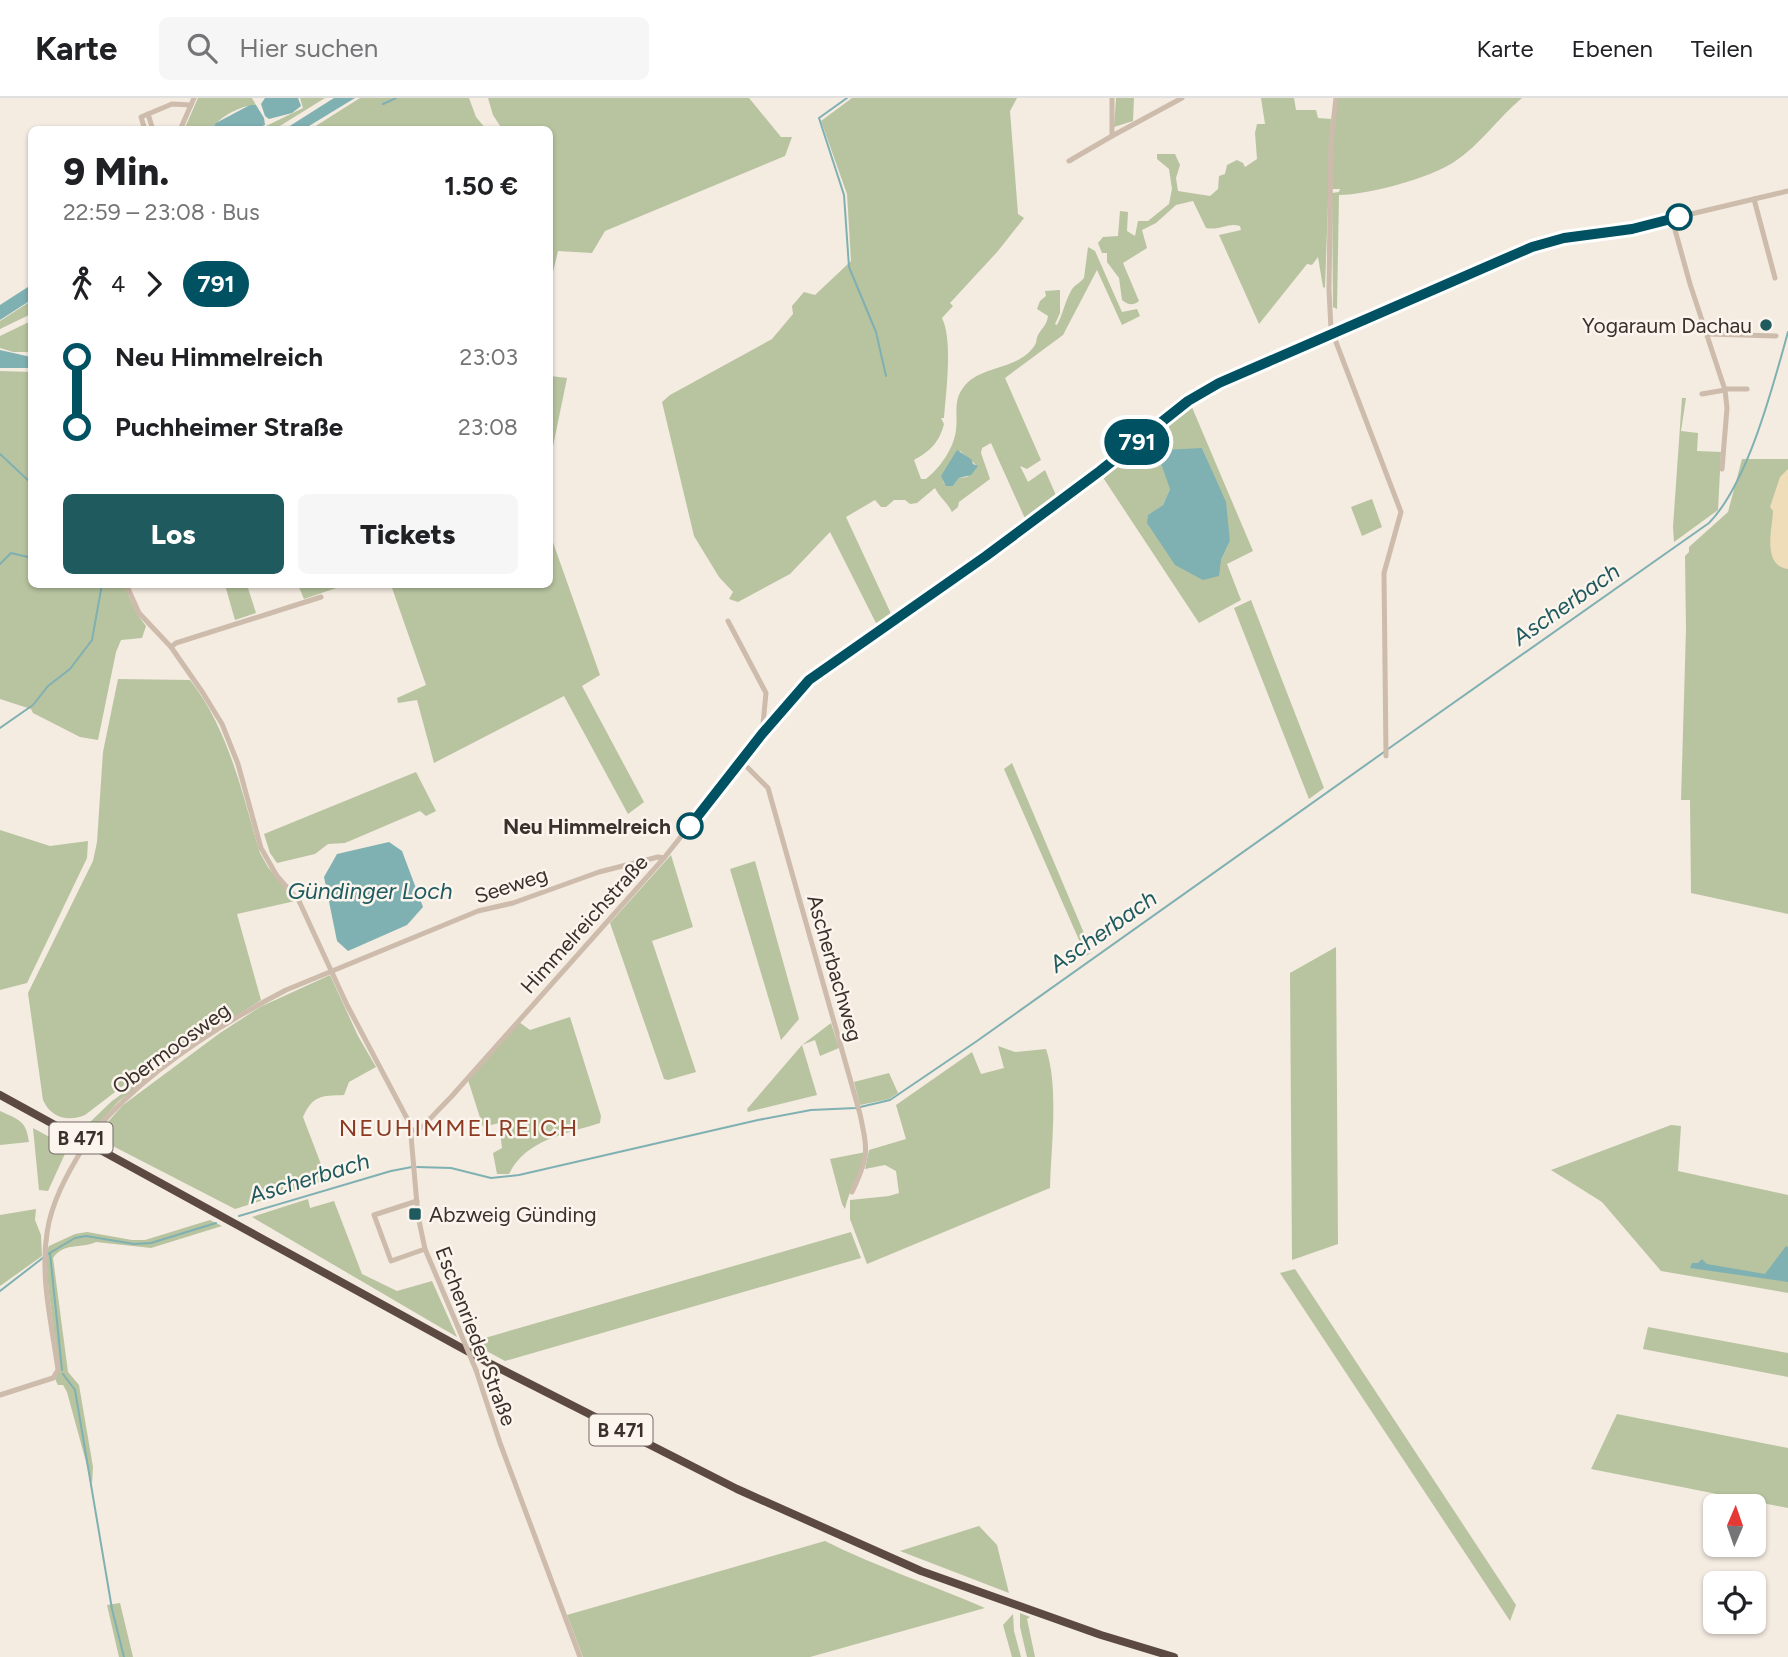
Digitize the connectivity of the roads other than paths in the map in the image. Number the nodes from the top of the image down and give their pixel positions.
1 (194, 98) edge
2 (1112, 98) edge
3 (1182, 98) edge
4 (1336, 98) edge
5 (191, 105) junction
6 (148, 114) junction
7 (144, 126) edge
8 (152, 126) edge
9 (182, 126) edge
10 (1112, 136) junction
11 (1069, 161) dead end
12 (1788, 191) edge
13 (1754, 199) junction
14 (1672, 219) junction
15 (1775, 278) dead end
16 (1333, 333) junction
17 (1708, 334) junction
18 (1776, 336) dead end
19 (1747, 389) dead end
20 (1725, 390) junction
21 (1702, 394) dead end
22 (1722, 469) dead end
23 (128, 588) edge
24 (321, 597) dead end
25 (728, 621) dead end
26 (171, 647) junction
27 (762, 734) junction
28 (1386, 752) dead end
29 (742, 762) junction
30 (664, 858) junction
31 (331, 971) junction
32 (0, 1095) edge
33 (411, 1131) junction
34 (852, 1192) dead end
35 (417, 1201) junction
36 (425, 1249) junction
37 (0, 1395) edge
38 (580, 1657) edge
39 (1174, 1657) edge

1 - 5 street
2 - 10 street
3 - 10 street
4 - 16 street
5 - 6 street
5 - 9 street
6 - 7 street
6 - 8 street
10 - 11 street
12 - 13 street, Himmelreichstraße
13 - 14 street, Himmelreichstraße
13 - 15 street
14 - 16 street, Himmelreichstraße
14 - 17 street
16 - 27 street, Himmelreichstraße
16 - 28 street
17 - 18 street
17 - 20 street
19 - 20 street
20 - 21 street
20 - 22 street
23 - 26 street, Eschenrieder Straße
24 - 26 street
25 - 27 street
26 - 31 street, Eschenrieder Straße
27 - 29 street, Himmelreichstraße
29 - 30 street, Himmelreichstraße
29 - 34 street, Ascherbachweg
30 - 31 street, Seeweg
30 - 33 street, Himmelreichstraße
31 - 33 street, Eschenrieder Straße
31 - 37 street, Obermoosweg, bridge
32 - 39 highway, B 471
33 - 35 street, Eschenrieder Straße
35 - 36 street, Eschenrieder Straße
35 - 36 street
36 - 38 street, Eschenrieder Straße, bridge

